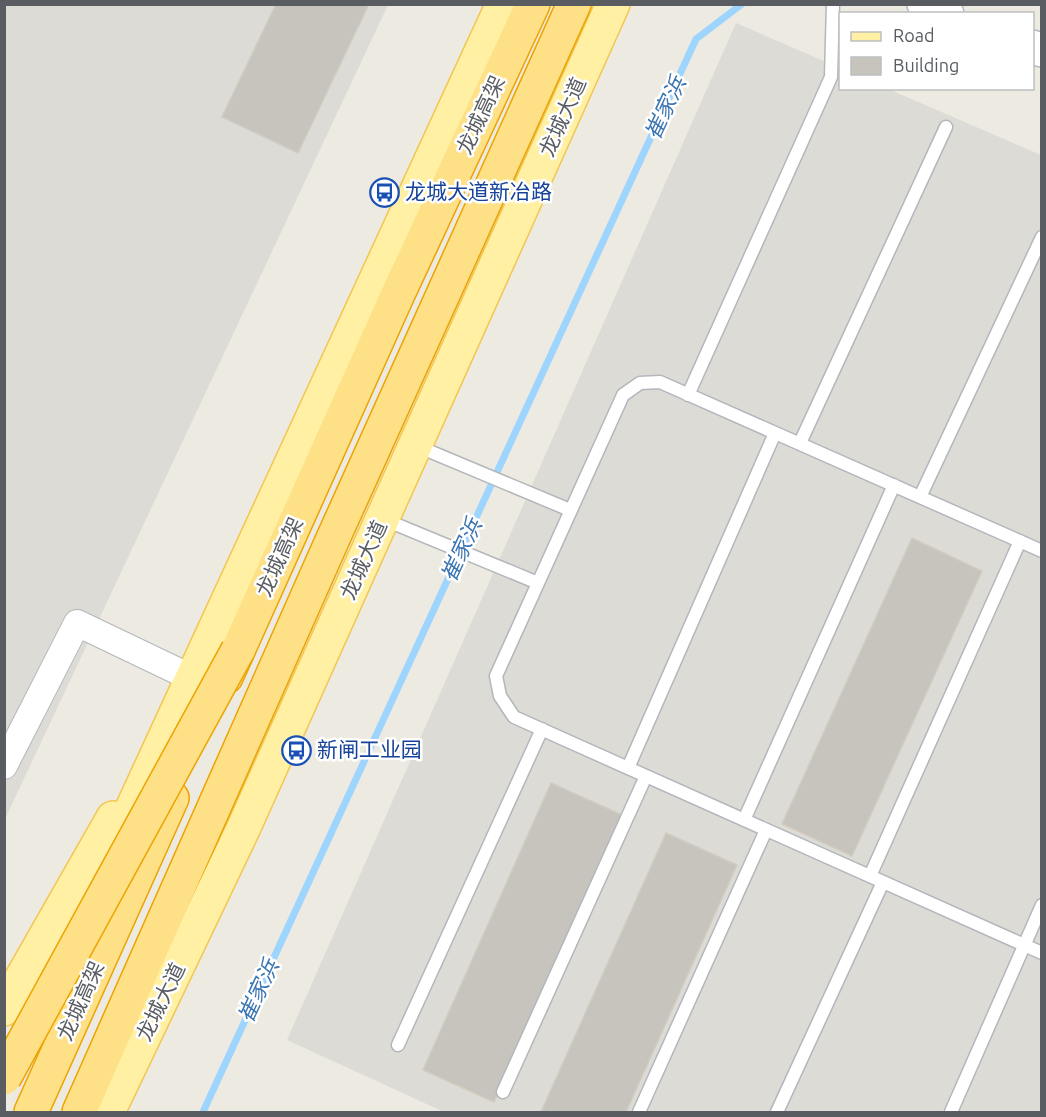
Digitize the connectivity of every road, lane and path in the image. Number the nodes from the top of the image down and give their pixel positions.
1 (503, 4) edge
2 (533, 4) edge
3 (574, 4) edge
4 (613, 4) edge
5 (833, 4) edge
6 (924, 4) edge
7 (942, 12) edge
8 (946, 127) dead end
9 (1041, 237) edge
10 (688, 395) junction
11 (775, 433) junction
12 (800, 444) junction
13 (416, 445) junction
14 (894, 485) junction
15 (920, 497) junction
16 (570, 510) junction
17 (382, 519) junction
18 (1020, 541) junction
19 (1040, 548) edge
20 (538, 584) junction
21 (238, 650) junction
22 (192, 678) junction
23 (542, 729) junction
24 (4, 766) edge
25 (628, 768) junction
26 (646, 776) junction
27 (744, 820) junction
28 (766, 830) junction
29 (870, 876) junction
30 (883, 882) junction
31 (1041, 905) edge
32 (1024, 945) junction
33 (1041, 953) edge
34 (4, 1009) edge
35 (398, 1045) dead end
36 (4, 1078) edge
37 (4, 1088) edge
38 (503, 1092) dead end
39 (31, 1113) edge
40 (79, 1113) edge
41 (108, 1113) edge
42 (639, 1113) edge
43 (777, 1113) edge
44 (951, 1113) edge

1 - 22 main road
2 - 21 highway, 龙城高架
3 - 40 highway, 龙城高架
4 - 13 main road, 龙城大道
5 - 10 lane
6 - 7 street
8 - 12 lane
9 - 15 lane
10 - 11 lane
10 - 16 lane
11 - 12 lane
11 - 25 lane
12 - 14 lane
13 - 16 lane
13 - 17 main road, 龙城大道
14 - 15 lane
14 - 27 lane
15 - 18 lane
16 - 20 lane
17 - 20 lane
17 - 41 main road, 龙城大道
18 - 19 lane
18 - 29 lane
20 - 23 lane
21 - 36 highway, bridge
21 - 39 highway, 龙城高架, bridge
22 - 24 street
22 - 34 main road
22 - 37 main road
23 - 25 lane
23 - 35 lane
25 - 26 lane
26 - 27 lane
26 - 38 lane
27 - 28 lane
28 - 29 lane
28 - 42 lane
29 - 30 lane
30 - 32 lane
30 - 43 lane
31 - 32 lane
32 - 33 lane
32 - 44 lane

